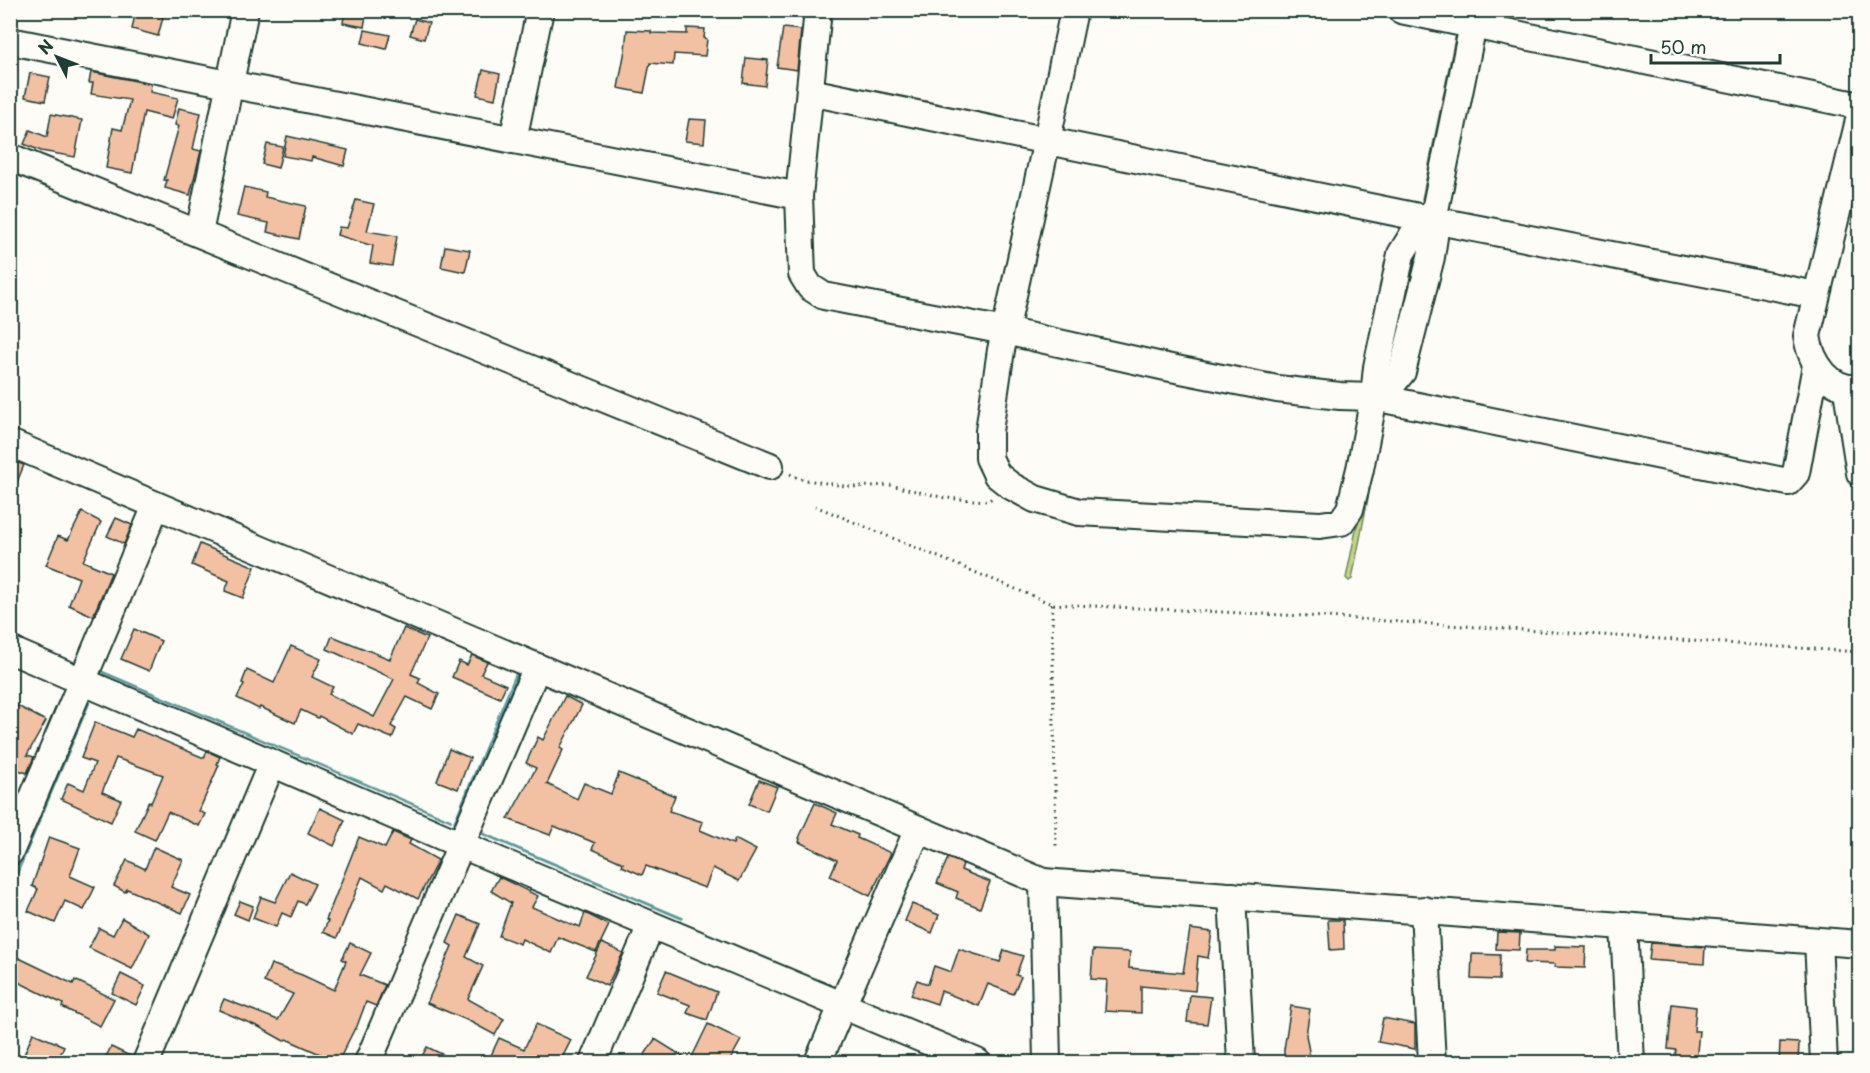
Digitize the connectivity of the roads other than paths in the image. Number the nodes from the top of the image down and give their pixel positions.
1 (245, 10) edge
2 (540, 10) edge
3 (819, 10) edge
4 (1074, 10) edge
5 (1401, 10) edge
6 (1474, 18) edge
7 (10, 41) edge
8 (230, 84) junction
9 (810, 92) junction
10 (1860, 106) edge
11 (1860, 116) edge
12 (513, 140) junction
13 (1047, 140) junction
14 (10, 157) edge
15 (799, 196) junction
16 (1433, 220) junction
17 (199, 233) junction
18 (1816, 295) junction
19 (1005, 331) junction
20 (1816, 365) junction
21 (1853, 389) edge
22 (1374, 397) junction
23 (10, 443) edge
24 (770, 466) road end
25 (1860, 473) edge
26 (156, 506) junction
27 (10, 650) edge
28 (537, 667) junction
29 (83, 681) junction
30 (272, 763) junction
31 (918, 829) junction
32 (461, 845) junction
33 (10, 852) edge
34 (1043, 882) junction
35 (1232, 896) junction
36 (1424, 910) junction
37 (651, 925) junction
38 (1624, 926) junction
39 (1818, 941) junction
40 (1860, 944) edge
41 (842, 1005) junction
42 (146, 1062) edge
43 (368, 1062) edge
44 (593, 1062) edge
45 (818, 1062) edge
46 (976, 1062) edge
47 (1047, 1062) edge
48 (1241, 1062) edge
49 (1432, 1062) edge
50 (1631, 1062) edge
51 (1824, 1062) edge

1 - 8 street
2 - 12 street
3 - 9 street
4 - 13 street
5 - 6 street
6 - 10 street
6 - 16 street
7 - 8 street
8 - 12 street
8 - 17 street
9 - 13 street
9 - 15 street
11 - 18 street
12 - 15 street
13 - 16 street
13 - 19 street
14 - 17 street
15 - 19 street
16 - 18 street
16 - 22 street
17 - 24 street
18 - 20 street
19 - 22 street
19 - 22 street
20 - 21 street
20 - 22 street
21 - 25 street
23 - 26 street
26 - 28 street
26 - 29 street
27 - 29 street
28 - 31 street
28 - 32 street
29 - 30 street
29 - 33 street
30 - 32 street
30 - 42 street
31 - 34 street
31 - 41 street
32 - 37 street
32 - 43 street
34 - 35 street
34 - 47 street
35 - 36 street
35 - 48 street
36 - 38 street
36 - 49 street
37 - 41 street
37 - 44 street
38 - 39 street
38 - 50 street
39 - 40 street
39 - 51 street
41 - 45 street
41 - 46 street

